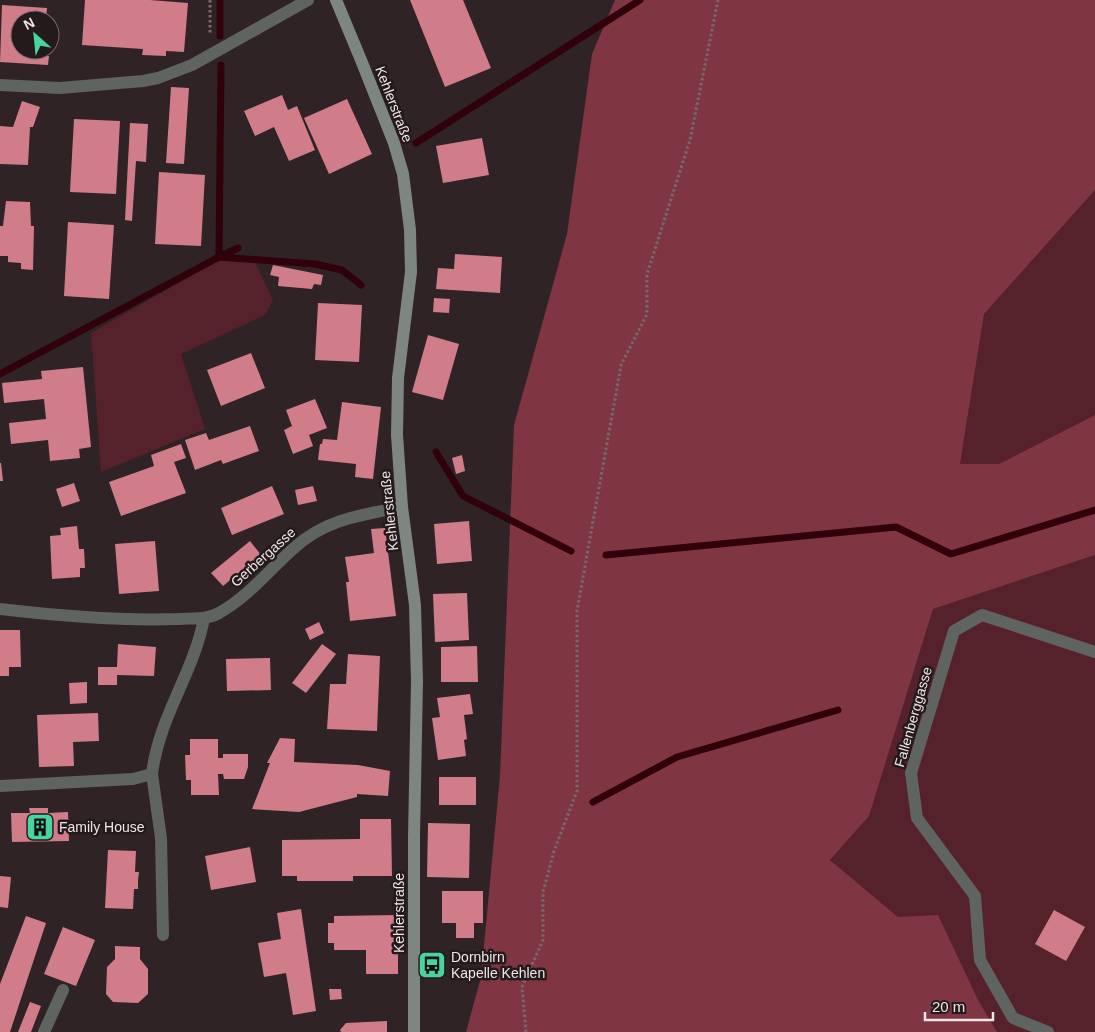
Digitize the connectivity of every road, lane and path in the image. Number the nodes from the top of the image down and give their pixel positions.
1 (210, 0) edge
2 (308, 0) edge
3 (336, 0) edge
4 (718, 0) edge
5 (209, 56) junction
6 (0, 86) edge
7 (402, 507) junction
8 (0, 609) edge
9 (204, 618) junction
10 (1095, 652) edge
11 (152, 774) junction
12 (0, 786) edge
13 (163, 934) dead end
14 (63, 990) dead end
15 (44, 1032) edge
16 (414, 1032) edge
17 (526, 1032) edge
18 (1048, 1032) edge

1 - 5 path
2 - 5 street
3 - 7 street, Kehlerstraße
4 - 17 path
5 - 6 street
7 - 9 street, Gerbergasse
7 - 16 street, Kehlerstraße
8 - 9 street, Gerbergasse
9 - 11 street
10 - 18 street, Fallenberggasse
11 - 12 street
11 - 13 street
14 - 15 street

